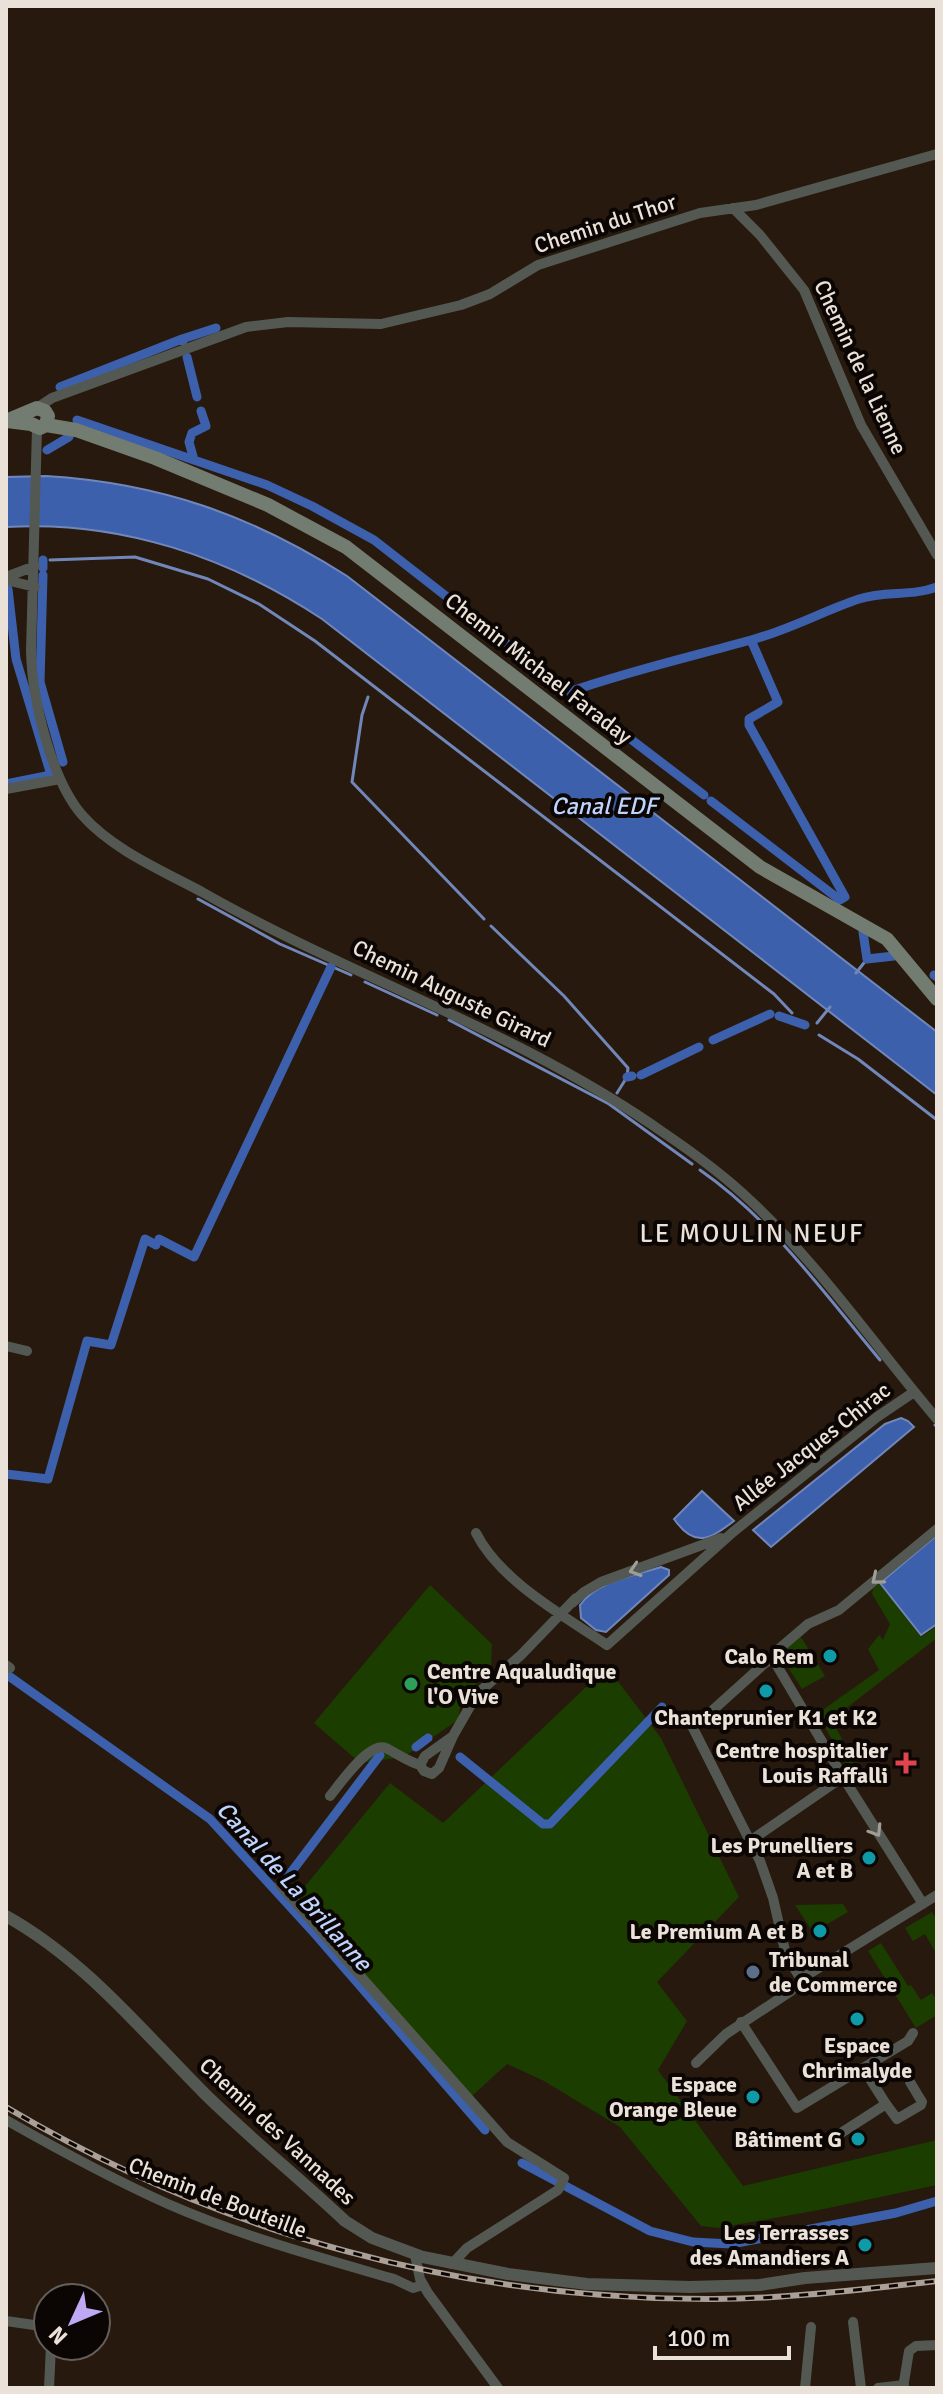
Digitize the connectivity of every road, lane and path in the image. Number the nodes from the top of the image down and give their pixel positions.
1 (937, 154) edge
2 (733, 208) junction
3 (39, 417) junction
4 (6, 421) edge
5 (937, 555) edge
6 (35, 566) junction
7 (6, 578) edge
8 (35, 587) junction
9 (60, 779) junction
10 (6, 789) edge
11 (937, 999) edge
12 (6, 1346) edge
13 (27, 1351) dead end
14 (914, 1392) junction
15 (937, 1419) edge
16 (937, 1529) edge
17 (733, 1532) junction
18 (476, 1533) dead end
19 (667, 1559) junction
20 (677, 1582) junction
21 (576, 1598) junction
22 (561, 1614) junction
23 (578, 1625) junction
24 (773, 1659) junction
25 (453, 1736) junction
26 (420, 1765) junction
27 (843, 1777) junction
28 (330, 1796) dead end
29 (750, 1841) junction
30 (280, 1885) dead end
31 (937, 1895) edge
32 (923, 1904) junction
33 (6, 1916) edge
34 (801, 1979) junction
35 (741, 2022) junction
36 (913, 2033) dead end
37 (696, 2063) dead end
38 (863, 2068) junction
39 (910, 2082) dead end
40 (886, 2104) junction
41 (6, 2120) edge
42 (841, 2133) dead end
43 (415, 2255) junction
44 (452, 2264) junction
45 (937, 2268) edge
46 (423, 2285) junction
47 (6, 2321) edge
48 (853, 2322) dead end
49 (32, 2325) edge
50 (811, 2327) dead end
51 (937, 2345) edge
52 (50, 2362) edge
53 (904, 2386) edge
54 (49, 2388) edge
55 (498, 2388) edge
56 (805, 2388) edge
57 (861, 2388) edge
58 (878, 2388) edge

1 - 2 street, Chemin du Thor
2 - 3 street, Chemin du Thor
2 - 5 street, Chemin de la Lienne
3 - 4 main road
3 - 6 street
3 - 11 main road, Chemin Michael Faraday
6 - 7 street
6 - 8 street
7 - 8 street
8 - 9 street, Chemin Auguste Girard
9 - 10 street
9 - 14 street, Chemin Auguste Girard
12 - 13 street
14 - 15 street, Chemin Auguste Girard
14 - 17 street, Allée Jacques Chirac
16 -> 24 street
17 - 19 street, Allée Jacques Chirac
17 - 20 street, Allée Jacques Chirac
18 - 22 street
19 - 20 street
19 -> 21 street, Allée Jacques Chirac
20 - 23 street, Allée Jacques Chirac
21 - 22 street, Allée Jacques Chirac
21 - 23 street
22 - 23 street
22 - 25 street, Allée Jacques Chirac
24 - 27 street
24 - 29 street
25 - 26 street
25 - 26 street, Allée Jacques Chirac
26 - 28 street
27 - 29 street
27 -> 32 street
29 - 34 street
30 - 44 street
31 - 32 street
32 - 34 street
33 - 43 street, Chemin des Vannades
34 - 35 street
35 - 37 street
35 - 38 street
36 - 38 street
38 - 40 street
39 - 40 street
40 - 42 street
41 - 46 street, Chemin de Bouteille
43 - 44 street, Chemin des Vannades
43 - 46 street
44 - 45 street, Chemin des Vannades
46 - 55 street
47 - 49 street
48 - 57 street
50 - 56 street
51 - 53 street
52 - 54 street
53 - 58 street

